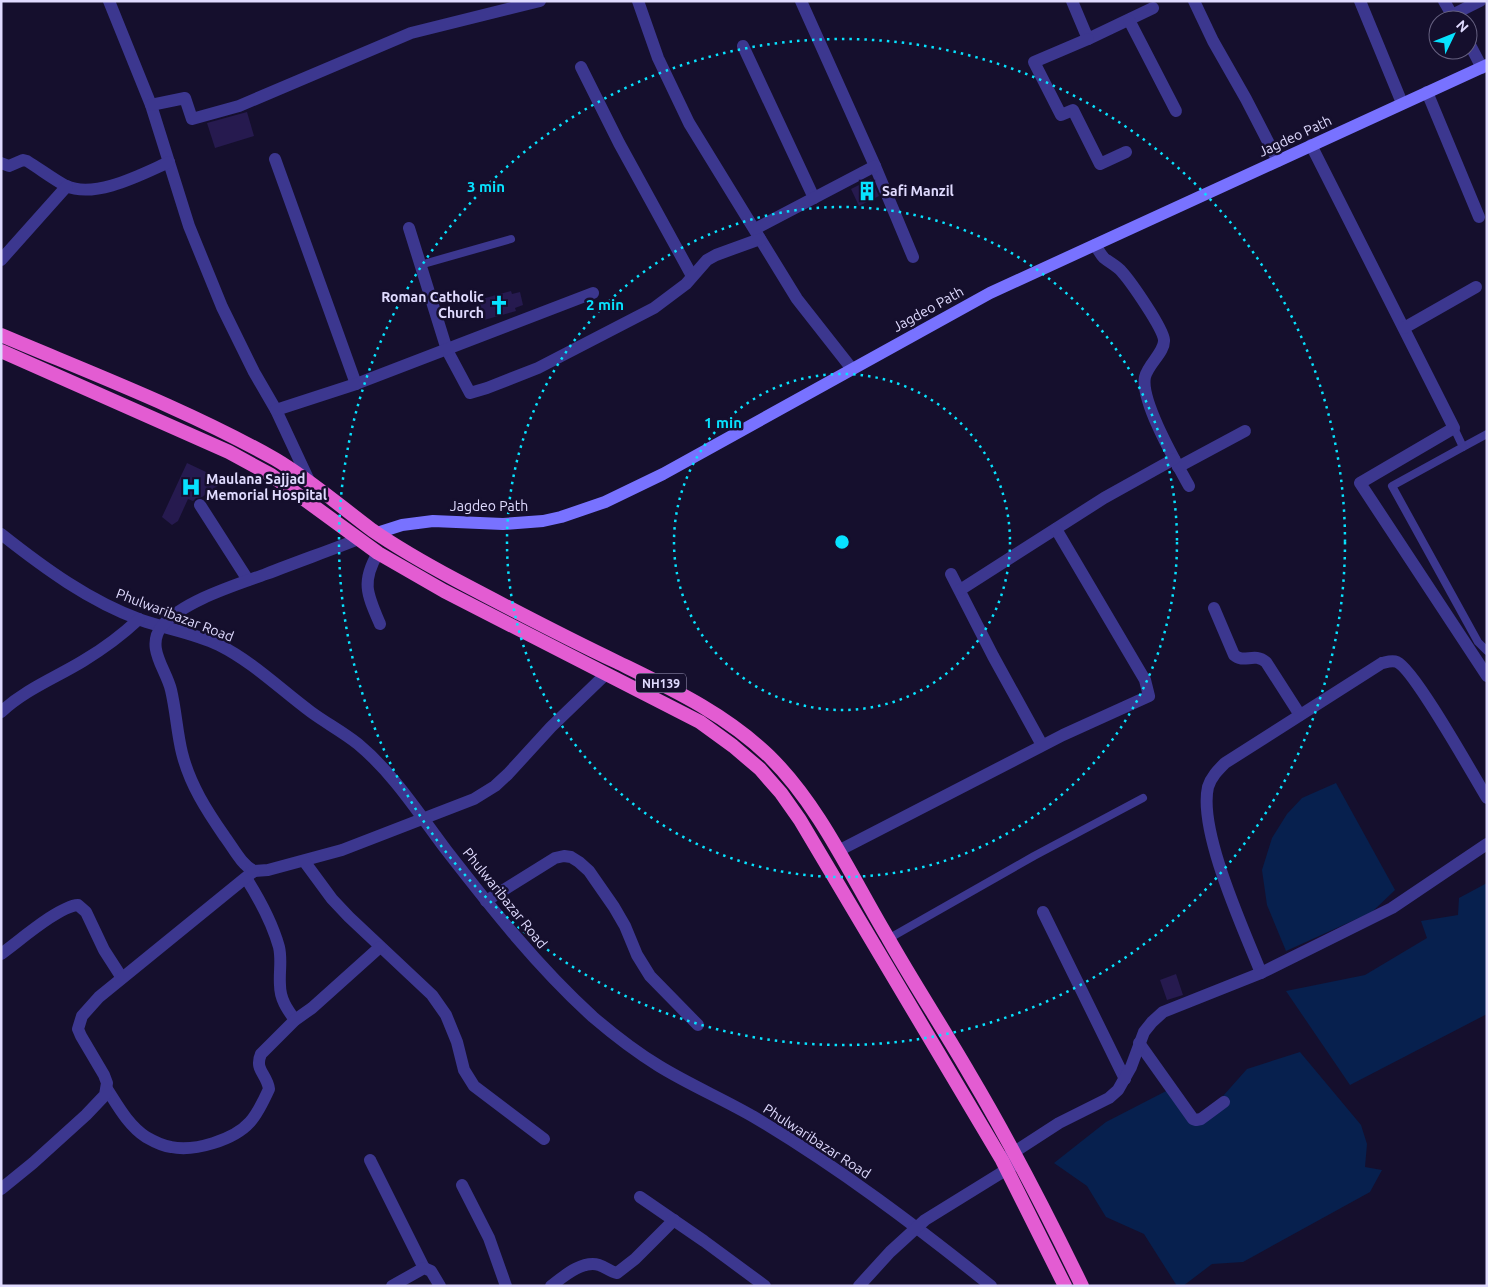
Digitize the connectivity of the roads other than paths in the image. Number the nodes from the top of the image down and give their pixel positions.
1 (109, 1) edge
2 (540, 1) edge
3 (638, 1) edge
4 (801, 1) edge
5 (1072, 1) edge
6 (1194, 1) edge
7 (1360, 1) edge
8 (1480, 1) edge
9 (1153, 8) dead end
10 (1465, 10) edge
11 (1129, 20) junction
12 (1088, 39) junction
13 (743, 46) dead end
14 (581, 67) dead end
15 (1484, 67) edge
16 (1427, 92) junction
17 (1402, 103) junction
18 (151, 105) junction
19 (1176, 111) dead end
20 (1311, 145) junction
21 (1126, 152) dead end
22 (275, 158) dead end
23 (1278, 161) junction
24 (169, 162) junction
25 (1, 163) edge
26 (875, 166) junction
27 (67, 186) junction
28 (814, 198) junction
29 (1479, 218) dead end
30 (410, 228) dead end
31 (758, 234) junction
32 (511, 239) dead end
33 (1095, 245) junction
34 (913, 257) dead end
35 (1, 260) edge
36 (420, 265) junction
37 (692, 276) junction
38 (1476, 287) dead end
39 (593, 293) dead end
40 (1404, 328) junction
41 (1, 335) edge
42 (447, 350) junction
43 (1, 351) edge
44 (852, 369) junction
45 (356, 384) junction
46 (276, 410) junction
47 (199, 421) junction
48 (1454, 428) junction
49 (1245, 431) dead end
50 (1487, 434) edge
51 (191, 435) junction
52 (1463, 447) junction
53 (1176, 463) junction
54 (311, 485) junction
55 (1189, 486) dead end
56 (200, 505) dead end
57 (1056, 529) junction
58 (377, 533) junction
59 (1, 534) edge
60 (359, 539) junction
61 (378, 553) junction
62 (951, 574) dead end
63 (248, 580) junction
64 (960, 590) junction
65 (1214, 608) dead end
66 (139, 619) junction
67 (380, 624) dead end
68 (162, 627) junction
69 (568, 638) junction
70 (1487, 651) edge
71 (563, 652) junction
72 (606, 674) junction
73 (1487, 676) edge
74 (1, 712) edge
75 (1300, 715) junction
76 (1042, 745) junction
77 (1143, 798) dead end
78 (1487, 798) edge
79 (423, 818) junction
80 (1487, 844) edge
81 (838, 850) junction
82 (304, 861) junction
83 (250, 875) junction
84 (486, 901) junction
85 (1042, 912) dead end
86 (888, 939) junction
87 (380, 948) junction
88 (1, 954) edge
89 (1261, 973) junction
90 (122, 978) junction
91 (294, 1020) junction
92 (938, 1021) junction
93 (698, 1025) dead end
94 (924, 1028) junction
95 (1139, 1043) junction
96 (1125, 1079) junction
97 (107, 1089) junction
98 (1224, 1102) dead end
99 (990, 1110) junction
100 (977, 1118) junction
101 (544, 1139) dead end
102 (370, 1160) dead end
103 (1011, 1161) junction
104 (462, 1185) dead end
105 (1, 1189) edge
106 (640, 1197) dead end
107 (674, 1220) junction
108 (917, 1227) junction
109 (424, 1268) junction
110 (506, 1285) edge
111 (392, 1286) edge
112 (440, 1286) edge
113 (551, 1286) edge
114 (765, 1286) edge
115 (859, 1286) edge
116 (991, 1286) edge
117 (1065, 1286) edge
118 (1082, 1286) edge

1 - 18 street
2 - 18 street
3 - 31 street
4 - 26 street
5 - 12 street
6 - 23 street
7 - 17 street
8 - 10 street
9 - 11 street
11 - 12 street
11 - 19 street
12 - 21 street
13 - 28 street
14 - 37 street
15 - 16 main road, Jagdeo Path
16 - 17 main road, Jagdeo Path
16 - 29 street
17 - 20 main road, Jagdeo Path
18 - 24 street
20 - 23 main road, Jagdeo Path
20 - 40 street
22 - 45 street
23 - 33 main road, Jagdeo Path
24 - 27 street
24 - 46 street
25 - 27 street
26 - 28 street
26 - 34 street
27 - 35 street
28 - 31 street
30 - 36 street
31 - 37 street
31 - 44 street
32 - 36 lane
33 - 44 main road, Jagdeo Path
33 - 53 street
36 - 42 street
37 - 42 street
38 - 40 street
39 - 42 street
40 - 48 street
41 - 47 highway, NH139
42 - 45 street
43 - 51 highway, NH139
44 - 58 main road, Jagdeo Path
45 - 46 street
46 - 54 street
47 - 51 highway
47 - 54 highway, NH139
48 - 52 lane
48 - 73 street
49 - 53 street
50 - 52 lane
51 - 60 highway, NH139
52 - 70 lane
53 - 55 street
53 - 57 street
54 - 58 highway, NH139
56 - 63 street
57 - 64 street
57 - 76 street
58 - 69 highway, NH139
59 - 66 street, Phulwaribazar Road
60 - 61 highway, NH139
60 - 63 street
61 - 67 street
61 - 71 highway, NH139
62 - 64 street
63 - 68 street
64 - 76 street
65 - 75 street
66 - 68 street, Phulwaribazar Road
66 - 74 street
68 - 79 street, Phulwaribazar Road
68 - 83 street
69 - 71 highway
69 - 81 highway, NH139
71 - 72 highway, NH139
72 - 79 street
72 - 94 highway, NH139
75 - 78 street
75 - 89 street
76 - 81 street
77 - 86 lane
79 - 82 street
79 - 84 street, Phulwaribazar Road
80 - 89 street
81 - 86 highway, NH139
82 - 83 street
82 - 87 street
83 - 90 street
83 - 91 street
84 - 93 street
84 - 108 street, Phulwaribazar Road
85 - 96 street
86 - 92 highway, NH139
87 - 91 street
87 - 101 street
88 - 90 street
89 - 95 street
90 - 97 street
91 - 97 street
92 - 94 highway
92 - 99 highway, NH139
94 - 100 highway, NH139
95 - 96 street
95 - 98 street
96 - 103 street
97 - 105 street
99 - 100 highway
99 - 103 highway, NH139
100 - 103 highway, NH139
102 - 109 street
103 - 108 street
103 - 117 highway, NH139
103 - 118 highway, NH139
104 - 110 street
106 - 107 street
107 - 113 street
107 - 114 street
108 - 115 street
108 - 116 street, Phulwaribazar Road
109 - 111 street
109 - 112 street

